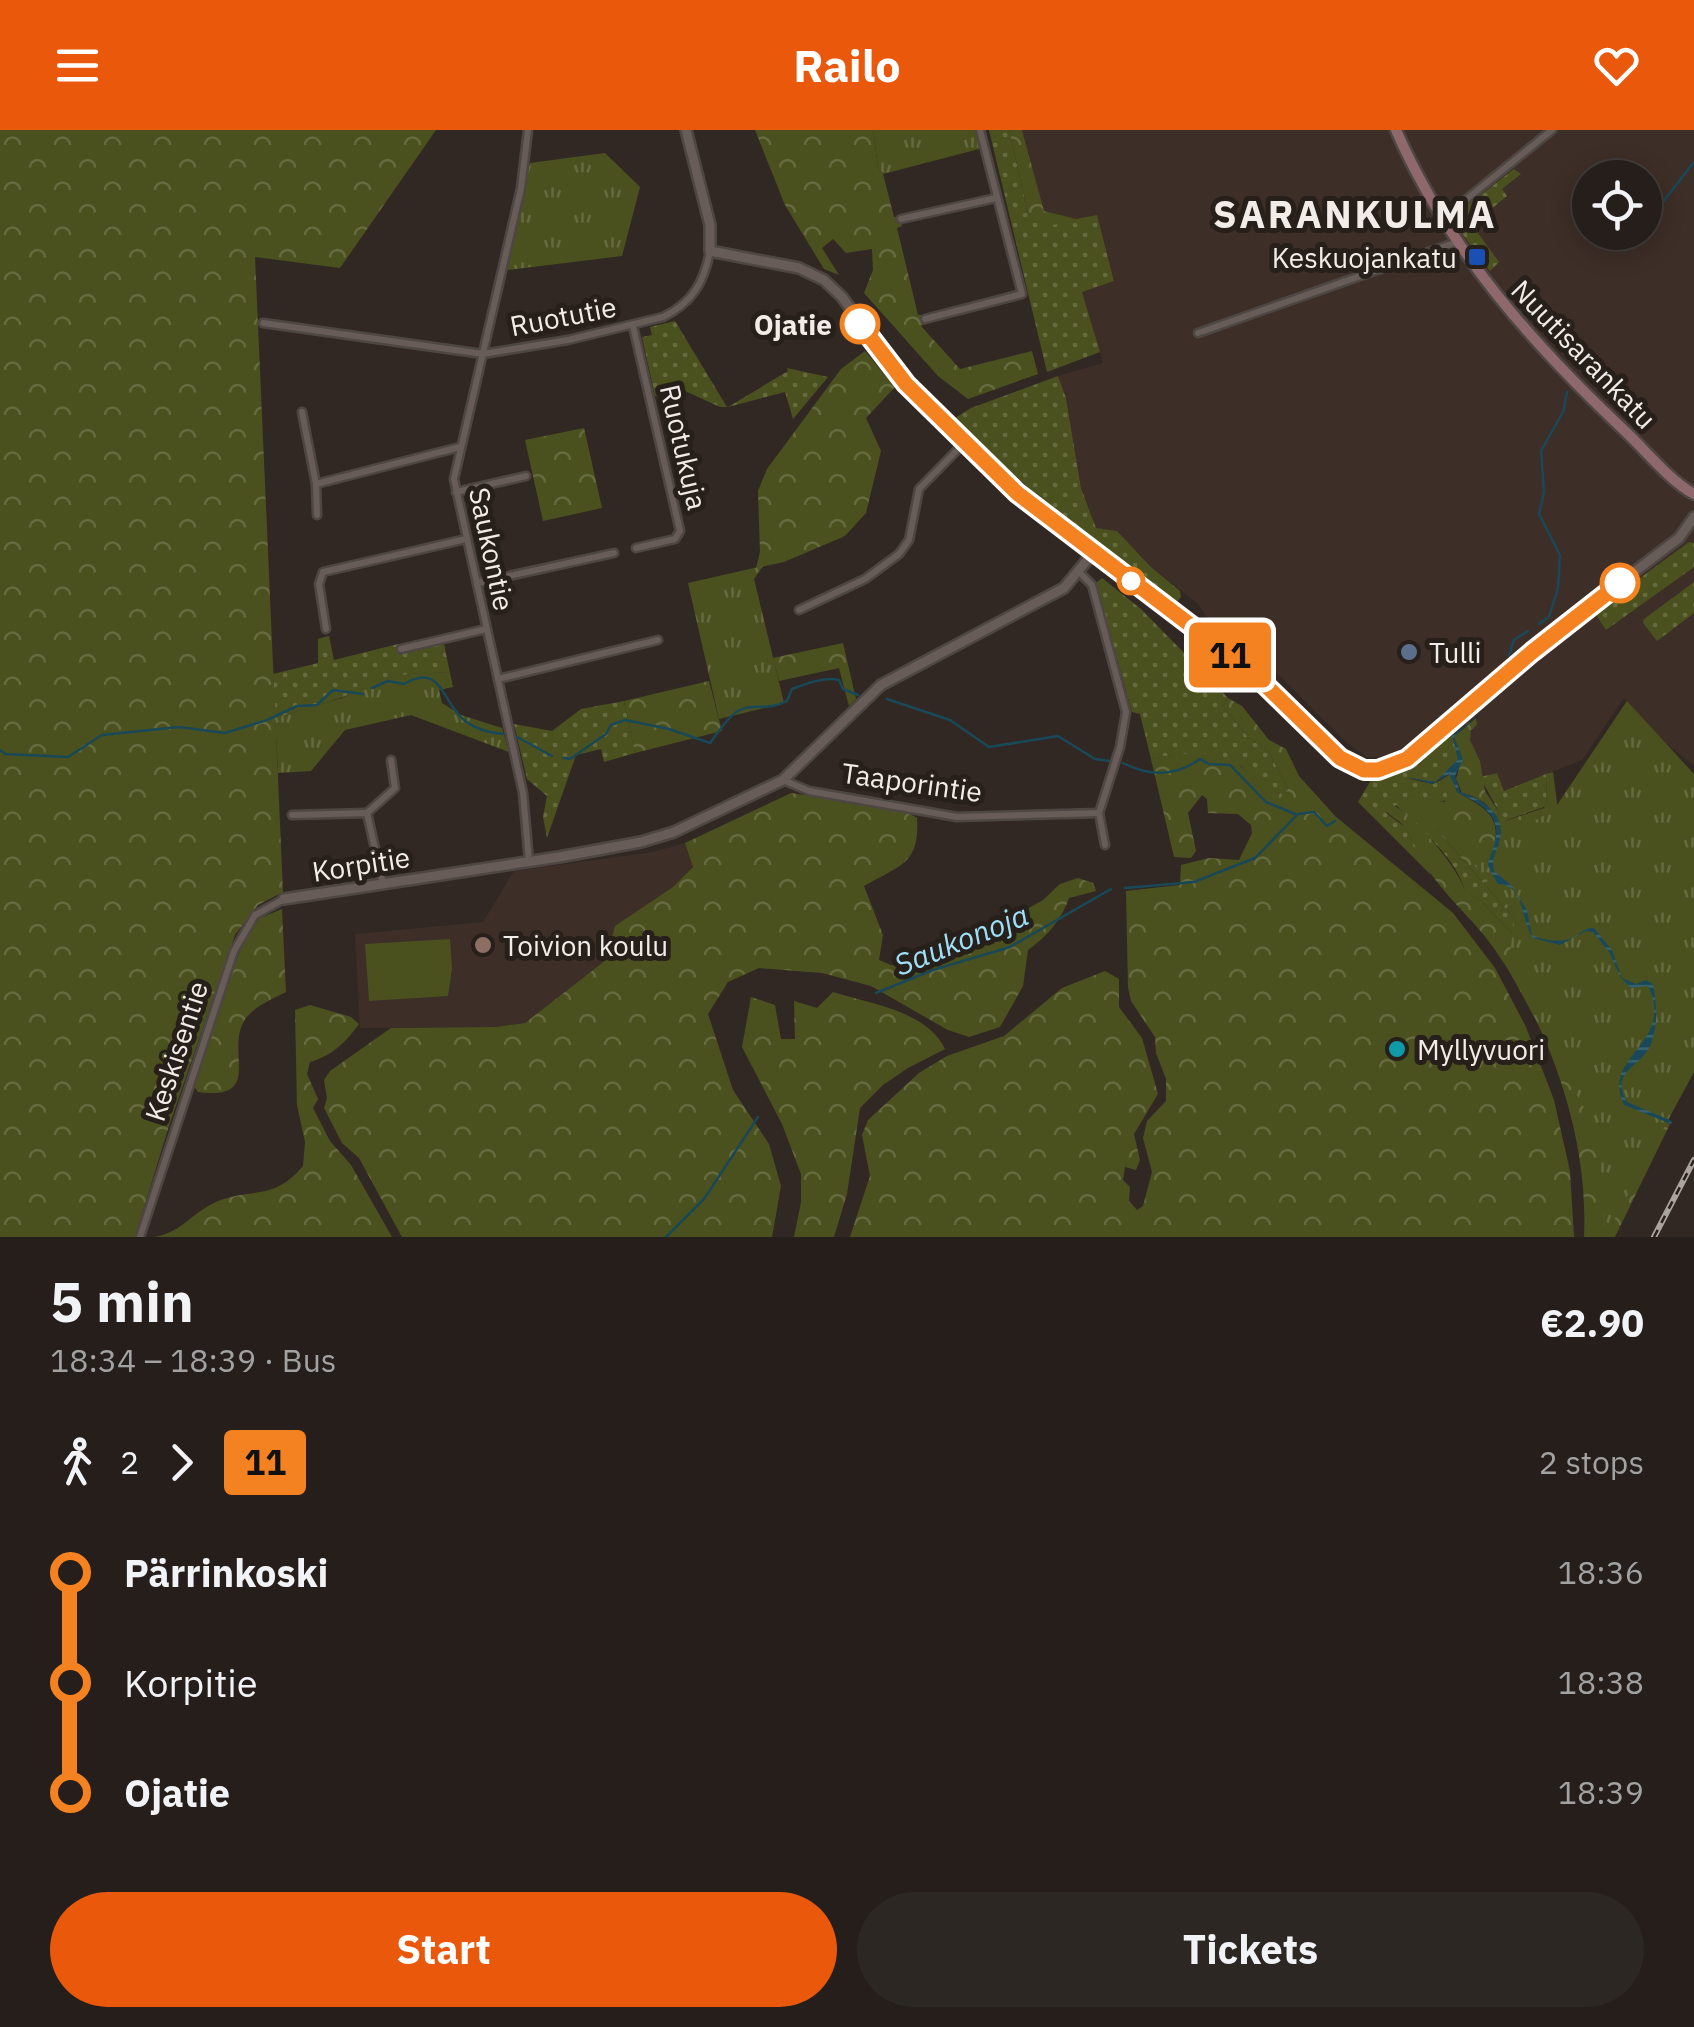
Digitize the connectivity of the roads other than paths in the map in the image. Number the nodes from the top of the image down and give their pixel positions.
1 (528, 130) edge
2 (686, 130) edge
3 (980, 130) edge
4 (1396, 130) edge
5 (1552, 130) edge
6 (996, 198) junction
7 (1443, 218) junction
8 (901, 219) dead end
9 (1457, 242) junction
10 (710, 251) junction
11 (926, 319) dead end
12 (263, 324) dead end
13 (633, 326) junction
14 (1198, 332) dead end
15 (483, 354) junction
16 (302, 412) dead end
17 (965, 442) junction
18 (460, 447) junction
19 (526, 476) dead end
20 (316, 484) junction
21 (456, 492) junction
22 (1694, 494) edge
23 (316, 516) dead end
24 (1694, 516) edge
25 (466, 539) junction
26 (636, 548) dead end
27 (614, 553) dead end
28 (1093, 553) junction
29 (1079, 572) junction
30 (477, 583) junction
31 (798, 610) dead end
32 (326, 629) dead end
33 (486, 629) junction
34 (658, 640) dead end
35 (401, 649) dead end
36 (498, 678) junction
37 (391, 760) dead end
38 (782, 780) junction
39 (367, 813) junction
40 (1099, 813) junction
41 (292, 815) dead end
42 (1104, 845) dead end
43 (529, 861) junction
44 (383, 884) junction
45 (284, 899) joint
46 (140, 1237) edge

1 - 15 street, Saukontie
2 - 10 street, Ruotutie
3 - 6 street
4 - 7 main road, Nuutisarankatu
5 - 7 street
6 - 8 street
6 - 11 street
7 - 9 main road, Nuutisarankatu
9 - 14 street
9 - 22 main road, Nuutisarankatu
10 - 13 street, Ruotutie
10 - 17 street
12 - 15 street, Ruotutie
13 - 15 street, Ruotutie
13 - 26 street, Ruotukuja
15 - 18 street, Saukontie
16 - 20 street
17 - 28 street
17 - 31 street
18 - 20 street
18 - 21 street, Saukontie
19 - 21 street
20 - 23 street
21 - 25 street, Saukontie
24 - 28 street
25 - 30 street, Saukontie
25 - 32 street
27 - 30 street
28 - 29 street
29 - 38 street, Korpitie
29 - 40 street
30 - 33 street, Saukontie
33 - 35 street
33 - 36 street, Saukontie
34 - 36 street
36 - 43 street, Saukontie
37 - 39 street
38 - 40 street, Taaporintie
38 - 43 street, Korpitie
39 - 41 street
39 - 44 street
40 - 42 street
43 - 44 street, Korpitie
44 - 45 street, Korpitie
45 - 46 street, Keskisentie

